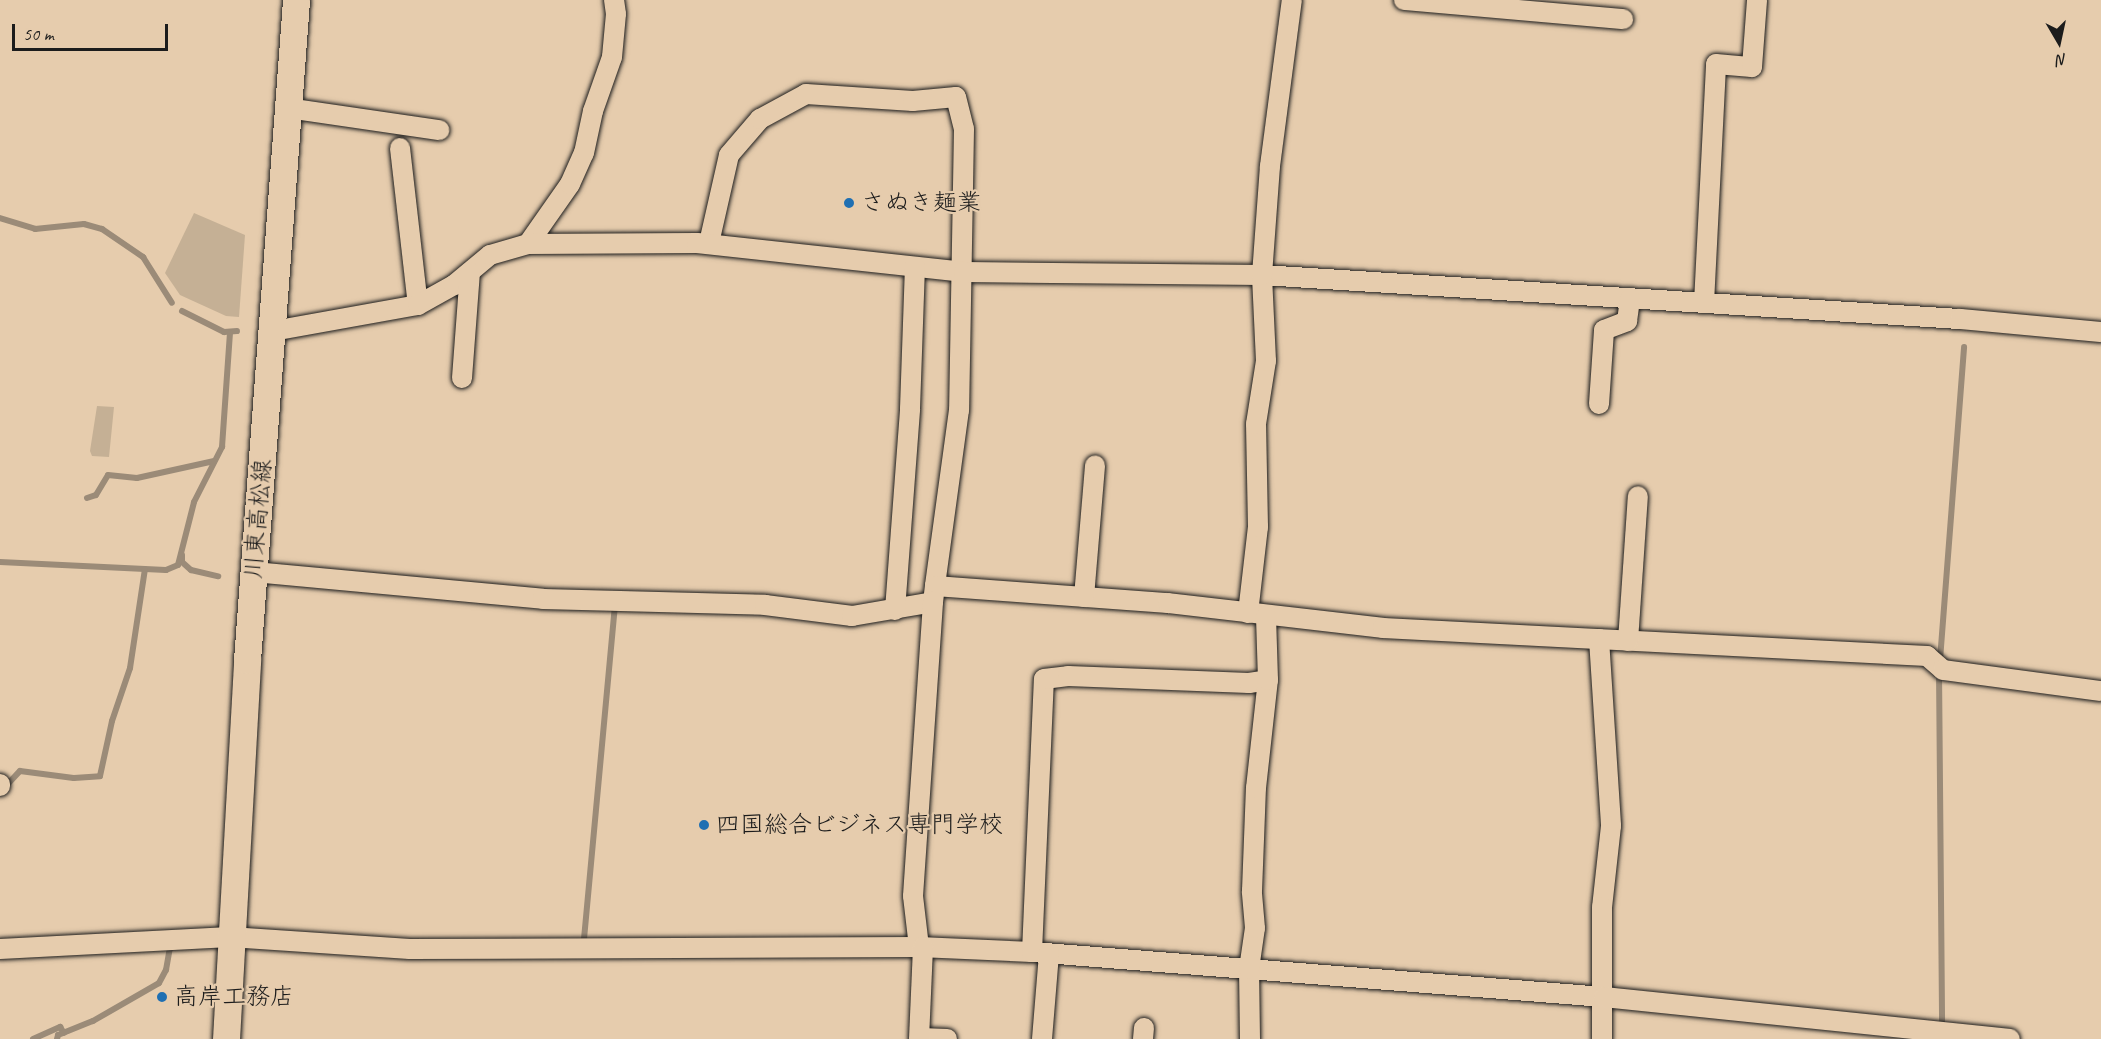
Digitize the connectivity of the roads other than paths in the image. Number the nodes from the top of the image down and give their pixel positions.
1 (296, 0) edge
2 (614, 0) edge
3 (1292, 0) edge
4 (1404, 0) edge
5 (1757, 0) edge
6 (1623, 19) dead end
7 (288, 108) junction
8 (439, 130) dead end
9 (400, 148) dead end
10 (528, 243) junction
11 (709, 243) junction
12 (915, 267) junction
13 (470, 272) junction
14 (964, 272) junction
15 (1262, 275) junction
16 (1630, 299) junction
17 (1704, 303) junction
18 (418, 305) junction
19 (273, 331) junction
20 (2101, 332) edge
21 (462, 378) dead end
22 (1599, 404) dead end
23 (1095, 465) dead end
24 (1638, 496) dead end
25 (254, 572) junction
26 (934, 594) junction
27 (1084, 597) junction
28 (895, 610) junction
29 (1257, 614) junction
30 (1599, 639) junction
31 (1628, 641) junction
32 (1268, 680) junction
33 (2101, 691) edge
34 (230, 937) junction
35 (921, 947) junction
36 (0, 949) edge
37 (1040, 953) junction
38 (1249, 969) junction
39 (1604, 997) junction
40 (1938, 1035) edge
41 (919, 1038) edge
42 (226, 1039) edge
43 (947, 1039) edge
44 (1042, 1039) edge
45 (1250, 1039) edge
46 (1602, 1039) edge
47 (2010, 1039) edge

1 - 7 main road, 川東高松線
2 - 10 street
3 - 15 street
4 - 6 street
5 - 17 street
7 - 8 street
7 - 19 main road, 川東高松線
9 - 18 street
10 - 11 street
10 - 13 street
11 - 12 street
11 - 14 street
12 - 14 street
12 - 28 street
13 - 18 street
13 - 21 street
14 - 15 street
14 - 26 street
15 - 16 street
15 - 29 street
16 - 17 street
16 - 22 street
17 - 20 street
18 - 19 street
19 - 25 main road, 川東高松線
23 - 27 street
24 - 31 street
25 - 28 street
25 - 34 main road, 川東高松線
26 - 27 street
26 - 28 street
26 - 35 street
27 - 29 street
29 - 30 street
29 - 32 street
30 - 31 street
30 - 39 street
31 - 33 street
32 - 37 street
32 - 38 street
34 - 35 street
34 - 36 street
34 - 42 main road, 川東高松線
35 - 37 street
35 - 41 street
37 - 38 street
37 - 44 street
38 - 39 street
38 - 45 street
39 - 40 street
39 - 46 street
40 - 47 street
41 - 43 street

